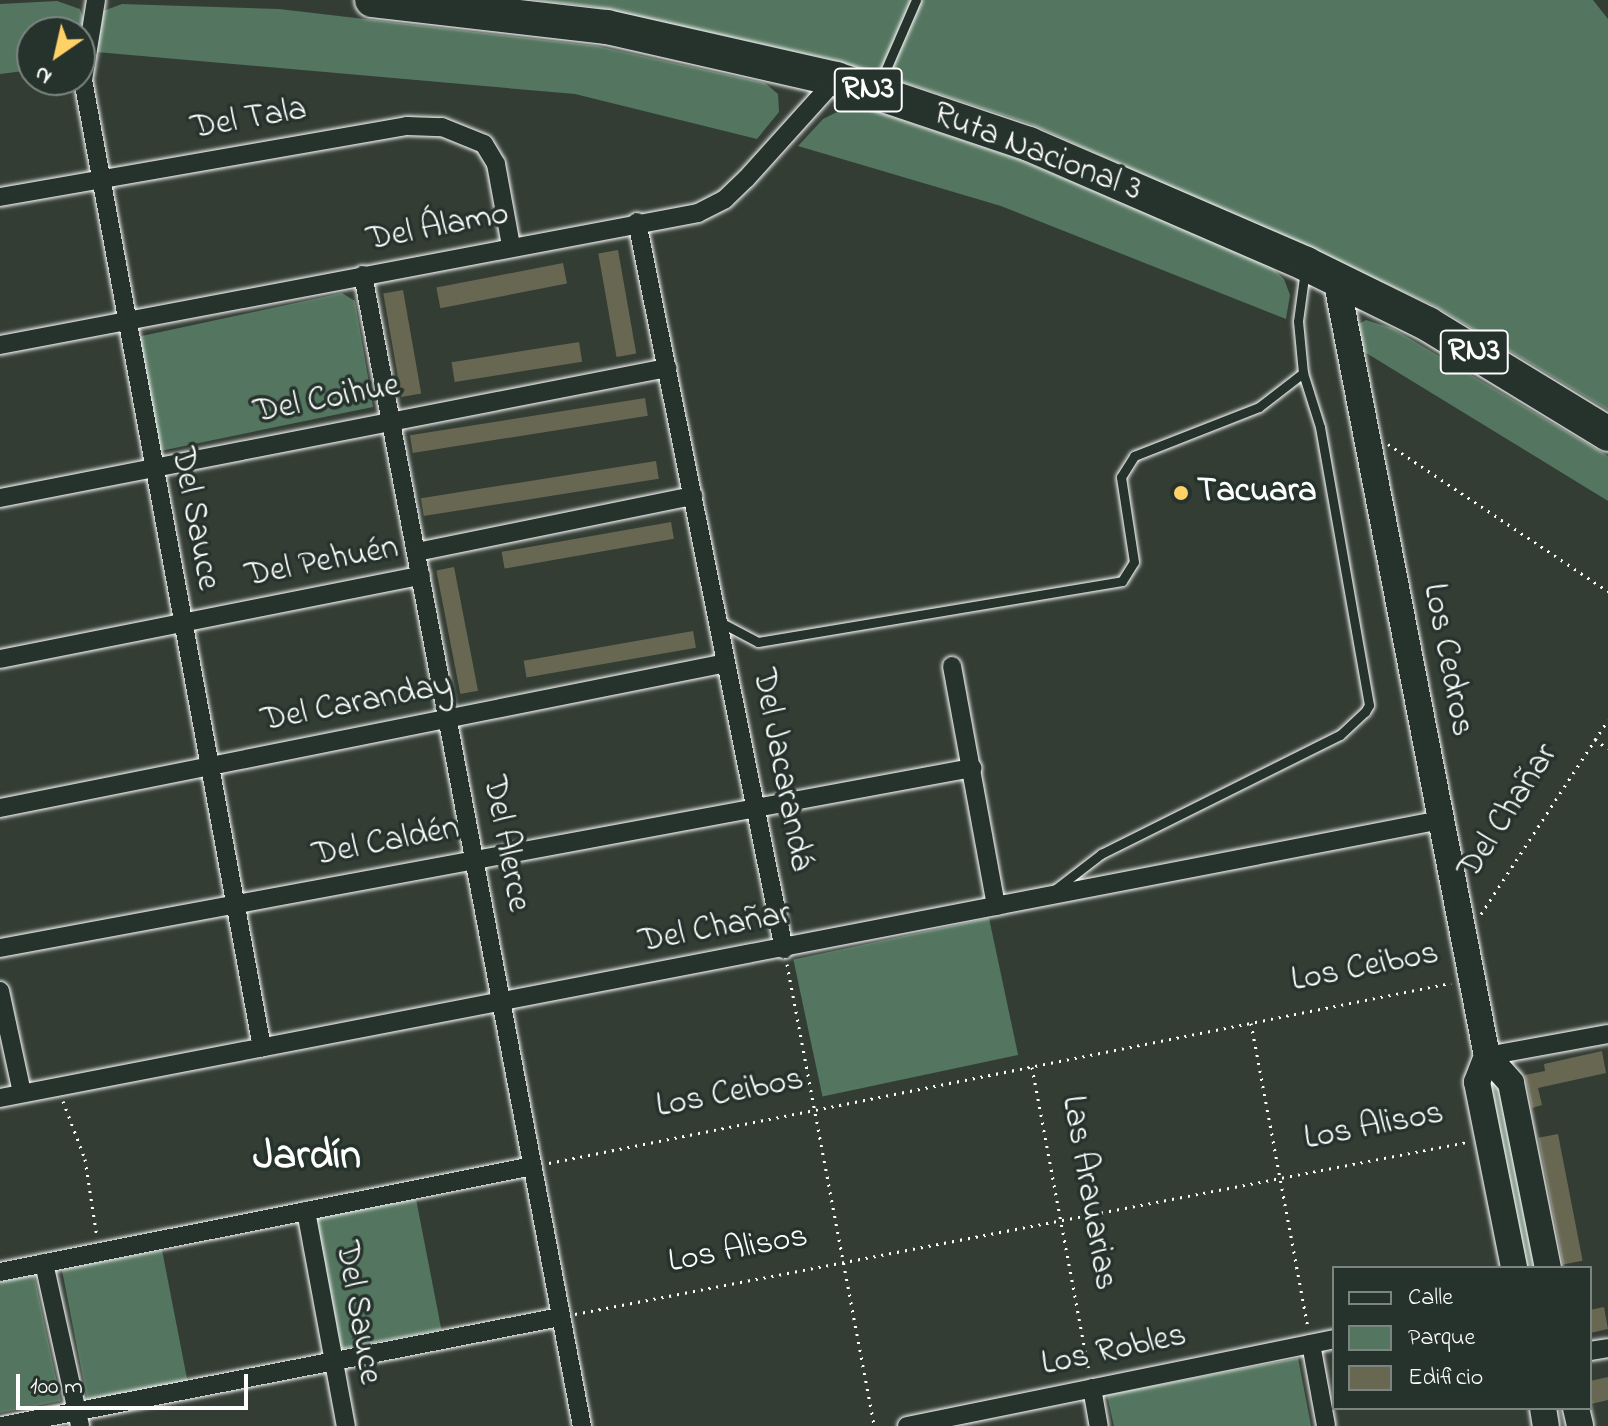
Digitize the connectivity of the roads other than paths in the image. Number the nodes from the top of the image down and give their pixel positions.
1 (96, 0) edge
2 (372, 0) edge
3 (916, 0) edge
4 (836, 79) junction
5 (876, 93) junction
6 (101, 178) junction
7 (0, 197) edge
8 (637, 222) junction
9 (511, 246) junction
10 (1321, 271) junction
11 (363, 275) junction
12 (126, 320) junction
13 (0, 345) edge
14 (667, 368) junction
15 (1303, 373) junction
16 (392, 420) junction
17 (1608, 434) edge
18 (152, 467) junction
19 (693, 496) junction
20 (0, 498) edge
21 (417, 552) junction
22 (421, 576) junction
23 (718, 621) junction
24 (181, 624) junction
25 (0, 659) edge
26 (726, 663) junction
27 (952, 666) dead end
28 (448, 718) junction
29 (208, 766) junction
30 (972, 768) junction
31 (755, 806) junction
32 (0, 808) edge
33 (1441, 820) junction
34 (475, 859) junction
35 (1042, 900) junction
36 (235, 904) junction
37 (996, 906) junction
38 (0, 948) edge
39 (784, 949) junction
40 (0, 991) edge
41 (502, 1003) junction
42 (1608, 1034) edge
43 (262, 1048) junction
44 (1487, 1056) junction
45 (22, 1093) junction
46 (0, 1098) edge
47 (533, 1166) junction
48 (306, 1211) junction
49 (44, 1263) junction
50 (1514, 1266) edge
51 (1548, 1266) edge
52 (0, 1272) edge
53 (560, 1317) junction
54 (1332, 1339) edge
55 (1311, 1344) junction
56 (334, 1361) junction
57 (1092, 1388) junction
58 (78, 1419) edge
59 (2, 1426) edge
60 (346, 1426) edge
61 (582, 1426) edge
62 (907, 1426) edge
63 (1099, 1426) edge
64 (1326, 1426) edge

1 - 6 street, Del Sauce
2 - 4 highway, Ruta Nacional 3 / RN3
3 - 5 lane
4 - 5 highway, Ruta Nacional 3 / RN3
4 - 8 street, Del Álamo
5 - 10 highway, Ruta Nacional 3 / RN3
6 - 7 street, Del Tala
6 - 9 street, Del Tala
6 - 12 street, Del Sauce
8 - 9 street, Del Álamo
8 - 14 street, Del Jacarandá
9 - 11 street, Del Álamo
10 - 15 lane
10 - 17 highway, Ruta Nacional 3 / RN3
10 - 33 street, Los Cedros
11 - 12 street, Del Álamo
11 - 16 street, Del Alerce
12 - 13 street, Del Álamo
12 - 18 street, Del Sauce
14 - 16 street, Del Coihue
14 - 19 street, Del Jacarandá
15 - 23 lane
15 - 35 lane
16 - 18 street, Del Coihue
16 - 21 street, Del Alerce
18 - 20 street, Del Coihue
18 - 24 street, Del Sauce
19 - 21 street, Del Pehuén
19 - 23 street, Del Jacarandá
21 - 22 street, Del Alerce
22 - 24 street, Del Pehuén
22 - 28 street, Del Alerce
23 - 26 street, Del Jacarandá
24 - 25 street, Del Pehuén
24 - 29 street, Del Sauce
26 - 28 street, Del Caranday
26 - 31 street, Del Jacarandá
27 - 30 street
28 - 29 street, Del Caranday
28 - 34 street, Del Alerce
29 - 32 street, Del Caranday
29 - 36 street, Del Sauce
30 - 31 street, Del Caldén
30 - 37 street
31 - 34 street, Del Caldén
31 - 39 street, Del Jacarandá
33 - 35 street, Del Chañar
33 - 44 street, Los Cedros
34 - 36 street, Del Caldén
34 - 41 street, Del Alerce
35 - 37 street, Del Chañar
36 - 38 street, Del Caldén
36 - 43 street, Del Sauce
37 - 39 street, Del Chañar
39 - 41 street, Del Chañar
40 - 45 street
41 - 43 street, Del Chañar
41 - 47 street, Del Alerce
42 - 44 street
43 - 45 street, Del Chañar
44 - 50 street, Los Cedros
44 - 51 street, Los Cedros
45 - 46 street, Del Chañar
47 - 48 street
47 - 53 street, Del Alerce
48 - 49 street
48 - 56 street, Del Sauce
49 - 52 street
49 - 58 street
53 - 56 street
53 - 61 street, Del Alerce
54 - 55 street, Los Robles
55 - 57 street, Los Robles
55 - 64 street
56 - 58 street
56 - 60 street, Del Sauce
57 - 62 street, Los Robles
57 - 63 street
58 - 59 street

